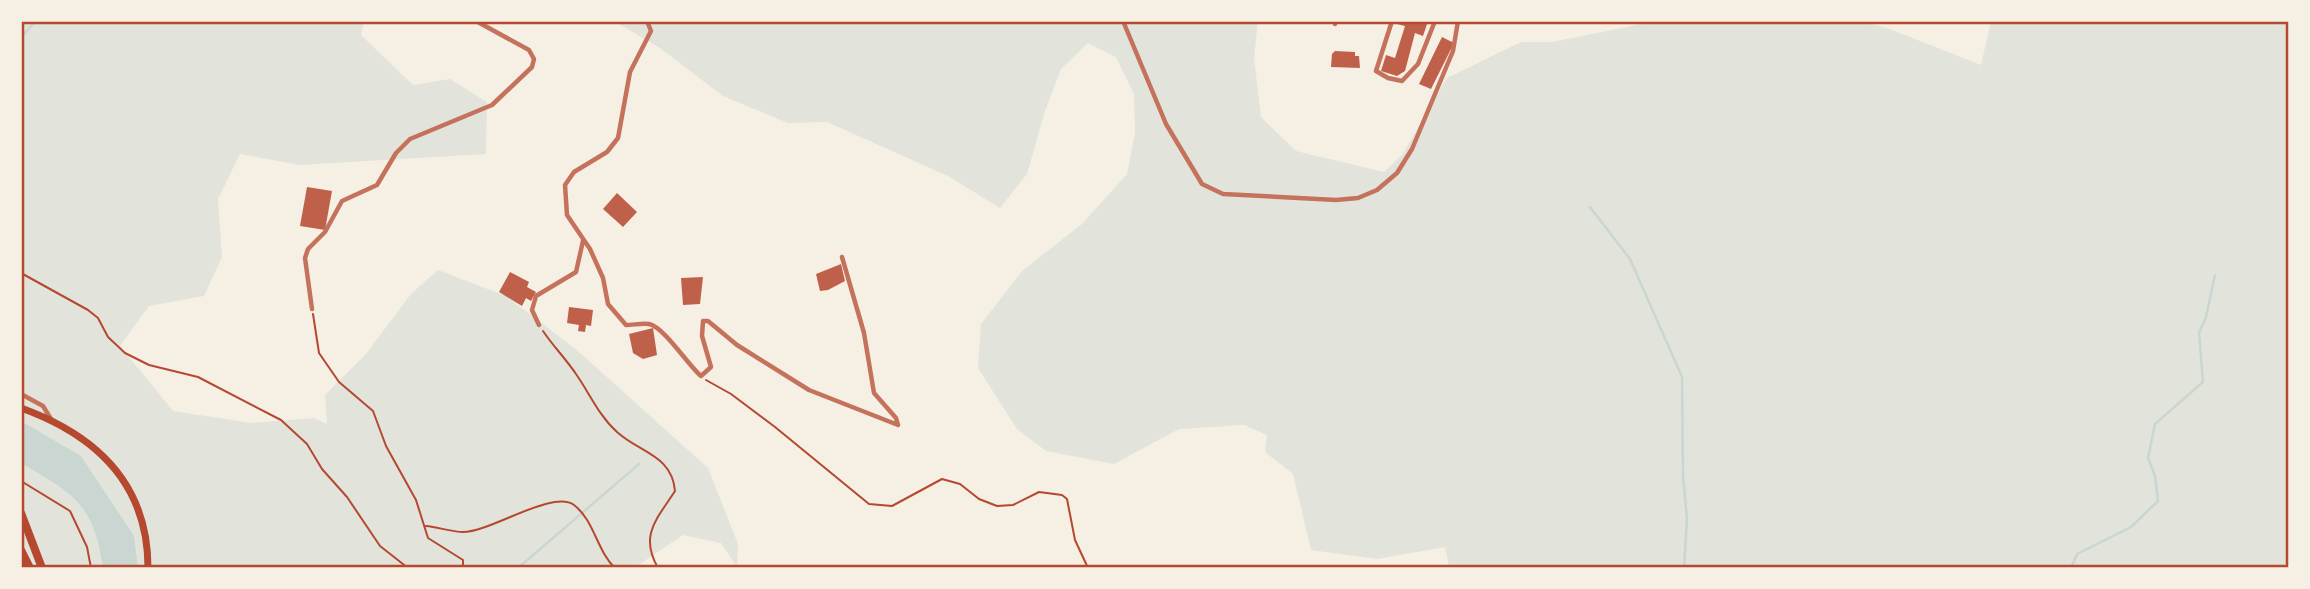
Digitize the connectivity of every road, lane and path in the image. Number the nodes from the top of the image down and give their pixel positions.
1 (476, 21) edge
2 (648, 21) edge
3 (1124, 21) edge
4 (1391, 21) edge
5 (1435, 21) edge
6 (1458, 21) edge
7 (583, 240) junction
8 (842, 257) dead end
9 (21, 272) edge
10 (312, 309) joint
11 (539, 325) joint
12 (701, 376) junction
13 (21, 394) edge
14 (21, 408) edge
15 (51, 419) junction
16 (21, 481) edge
17 (21, 513) edge
18 (424, 526) junction
19 (21, 550) edge
20 (30, 568) edge
21 (42, 568) edge
22 (91, 568) edge
23 (148, 568) edge
24 (408, 568) edge
25 (463, 568) edge
26 (615, 568) edge
27 (658, 568) edge
28 (1088, 568) edge

1 - 10 street
2 - 7 street
3 - 6 street
4 - 5 street
7 - 11 street
7 - 12 street
8 - 12 street
9 - 24 path
10 - 18 path
11 - 27 path
12 - 28 path
13 - 15 street
14 - 15 highway
15 - 23 highway
16 - 22 path
17 - 21 highway
18 - 25 path
18 - 26 path
19 - 20 highway

